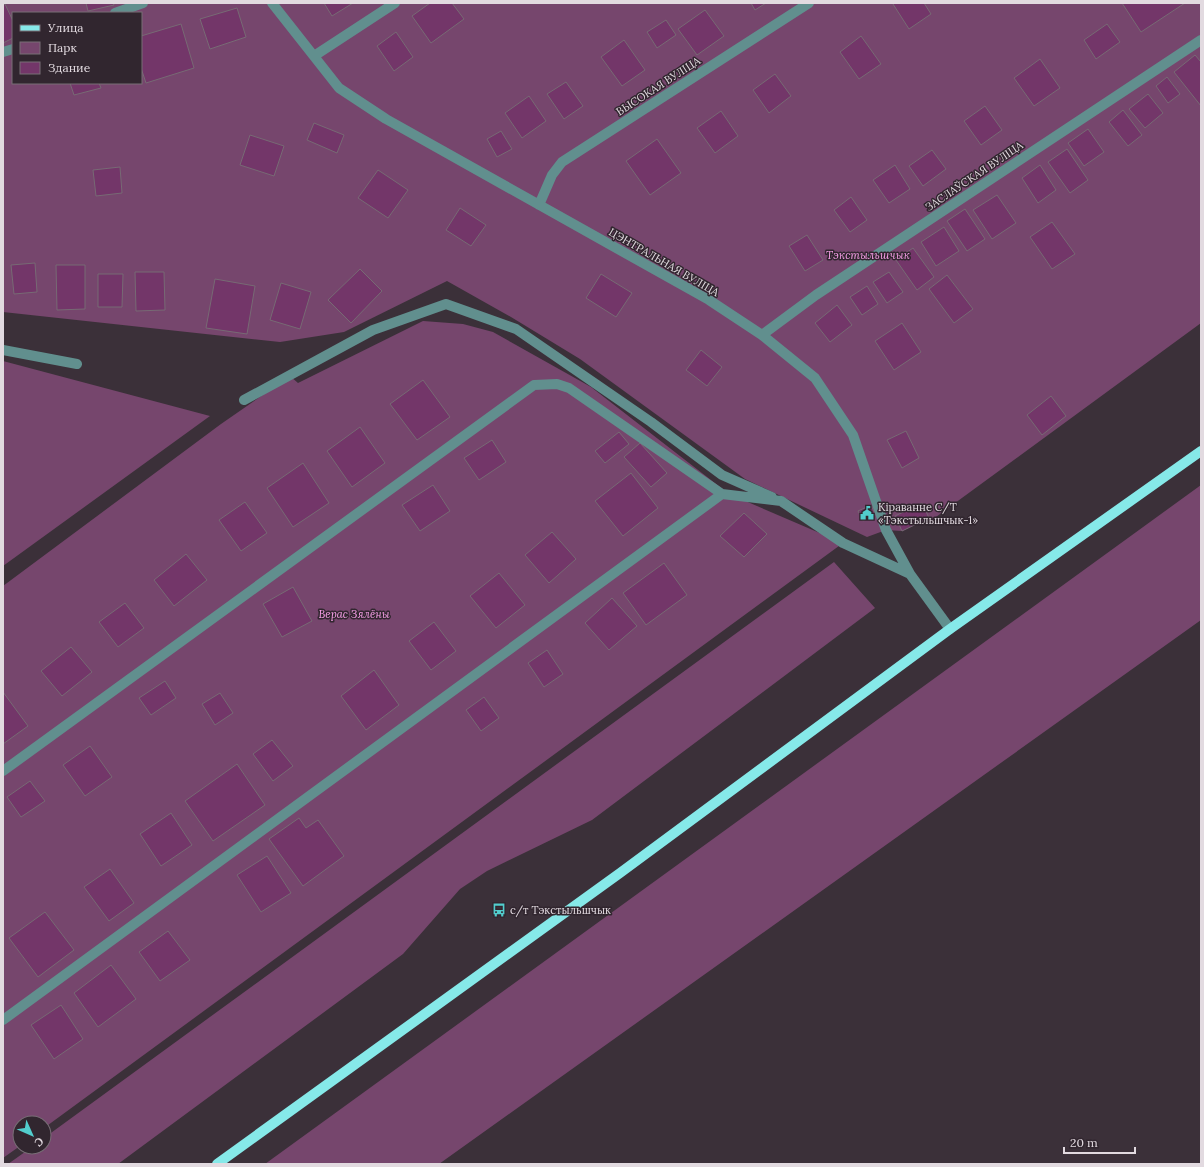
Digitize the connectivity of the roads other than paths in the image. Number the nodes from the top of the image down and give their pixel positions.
1 (143, 3) edge
2 (272, 3) edge
3 (395, 3) edge
4 (808, 3) edge
5 (118, 12) edge
6 (1201, 40) edge
7 (314, 56) junction
8 (539, 205) junction
9 (762, 335) junction
10 (3, 350) edge
11 (77, 364) dead end
12 (244, 400) dead end
13 (1201, 451) edge
14 (722, 494) junction
15 (781, 501) junction
16 (910, 574) junction
17 (950, 629) junction
18 (3, 771) edge
19 (3, 1020) edge
20 (217, 1164) edge

1 - 5 street
2 - 7 street, ЦЭНТРАЛЬНАЯ ВУЛІЦА
3 - 7 street
4 - 8 street, ВЫСОКАЯ ВУЛІЦА
6 - 9 street, ЗАСЛАЎСКАЯ ВУЛІЦА
7 - 8 street, ЦЭНТРАЛЬНАЯ ВУЛІЦА
8 - 9 street, ЦЭНТРАЛЬНАЯ ВУЛІЦА
9 - 16 street, ЦЭНТРАЛЬНАЯ ВУЛІЦА
10 - 11 street
12 - 15 street
13 - 17 main road
14 - 15 street
14 - 18 street
14 - 19 street
15 - 16 street
16 - 17 street, ЦЭНТРАЛЬНАЯ ВУЛІЦА
17 - 20 main road

